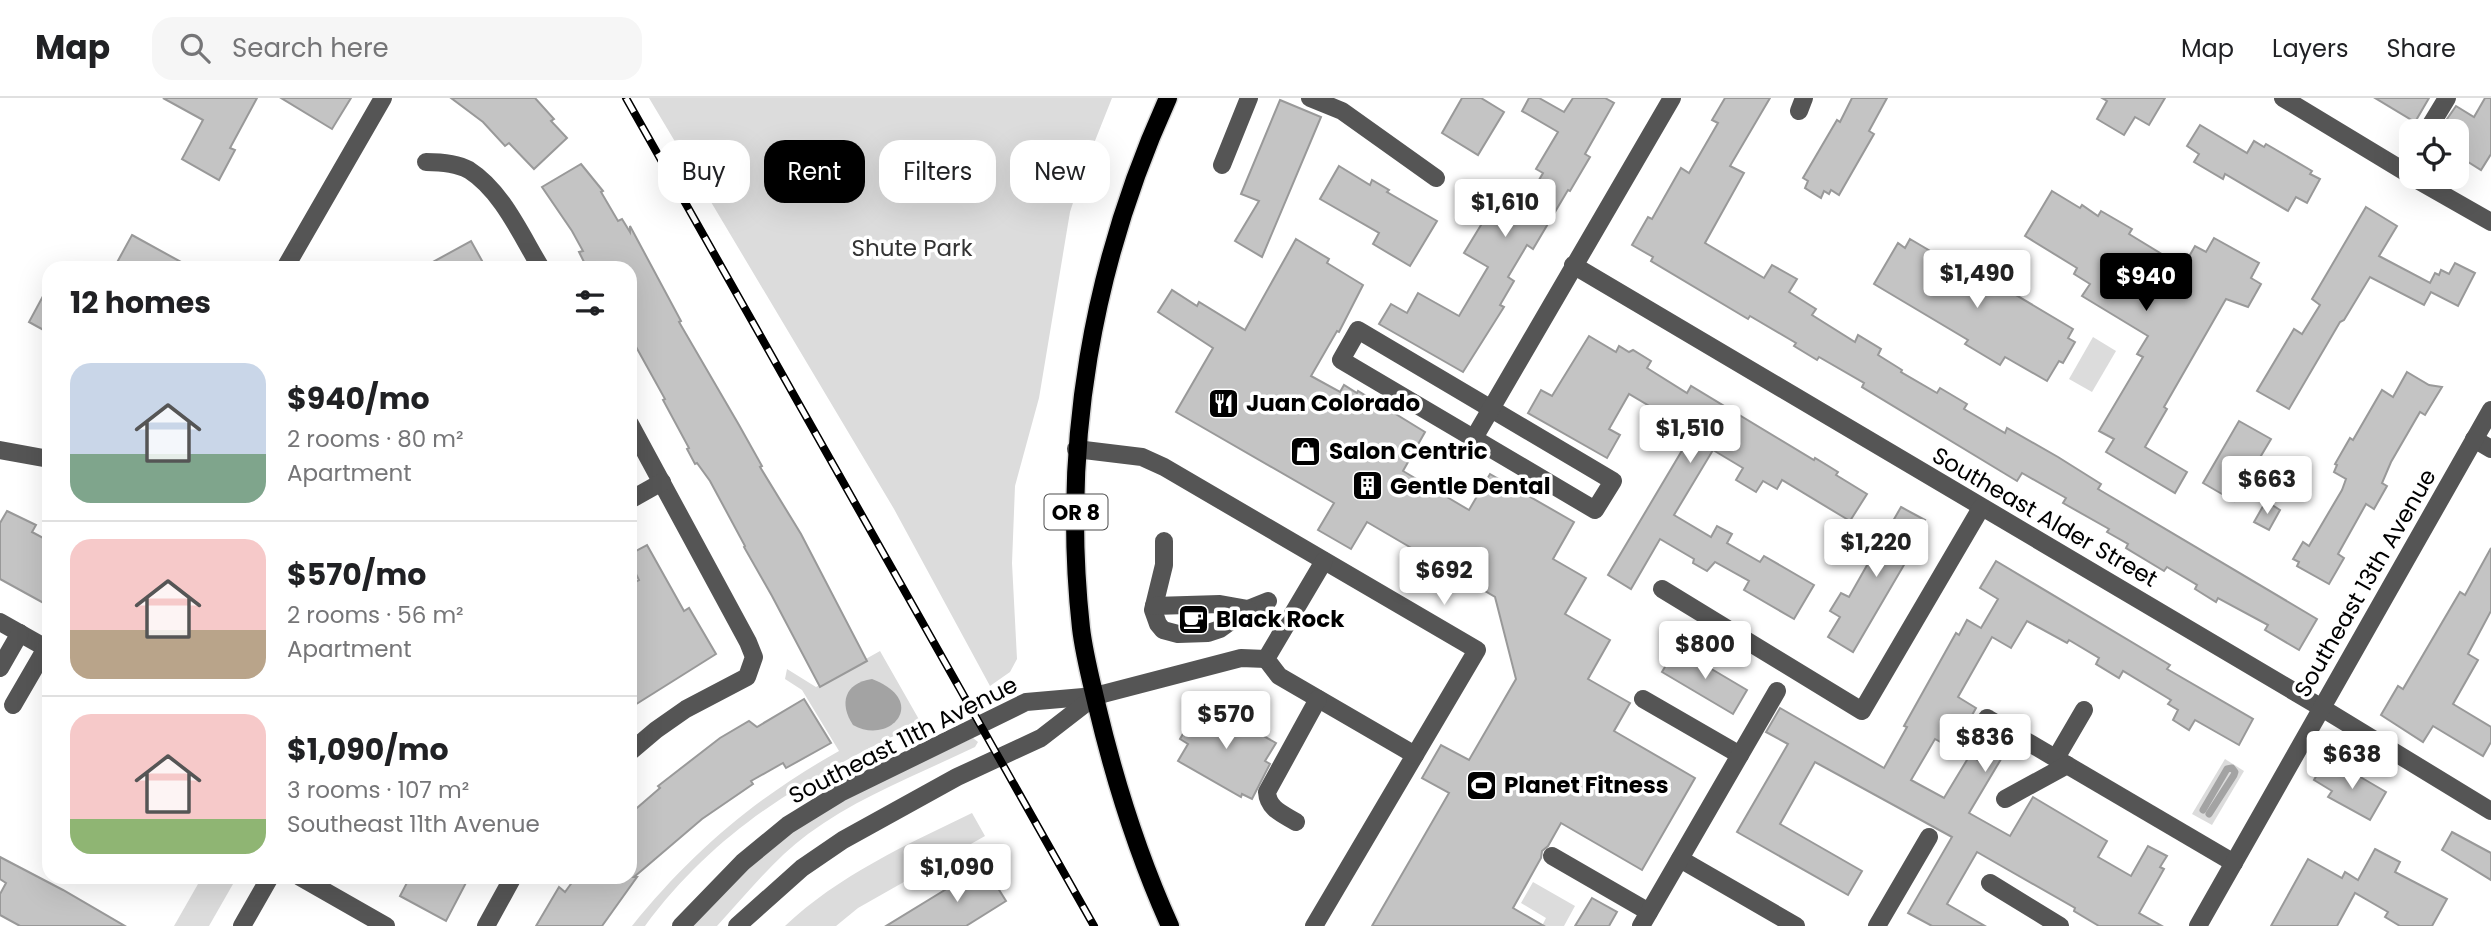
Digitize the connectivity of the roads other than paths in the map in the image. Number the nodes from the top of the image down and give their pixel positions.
1 (383, 98) edge
2 (1168, 98) edge
3 (1249, 98) edge
4 (1310, 98) edge
5 (1672, 98) edge
6 (2283, 98) edge
7 (2446, 98) edge
8 (2434, 119) edge
9 (426, 162) dead end
10 (1222, 164) dead end
11 (2399, 165) edge
12 (1436, 178) dead end
13 (2439, 189) edge
14 (2491, 222) edge
15 (289, 261) edge
16 (537, 261) edge
17 (1573, 265) junction
18 (1491, 409) junction
19 (2491, 410) edge
20 (637, 437) edge
21 (1474, 438) junction
22 (2474, 439) junction
23 (1076, 449) junction
24 (2491, 449) edge
25 (0, 450) edge
26 (42, 458) edge
27 (662, 482) junction
28 (637, 496) edge
29 (1981, 508) junction
30 (1164, 541) dead end
31 (1324, 561) junction
32 (1662, 589) dead end
33 (1268, 601) dead end
34 (1154, 607) junction
35 (1248, 609) junction
36 (0, 622) edge
37 (23, 635) junction
38 (42, 644) edge
39 (42, 655) edge
40 (1266, 659) junction
41 (0, 668) edge
42 (1777, 691) dead end
43 (1095, 696) junction
44 (1318, 699) junction
45 (1643, 699) dead end
46 (13, 705) dead end
47 (2322, 708) junction
48 (2084, 710) dead end
49 (1987, 718) dead end
50 (637, 746) edge
51 (1415, 755) junction
52 (1740, 755) junction
53 (2062, 762) junction
54 (2005, 799) dead end
55 (2491, 811) edge
56 (1296, 822) dead end
57 (1929, 837) dead end
58 (1552, 856) dead end
59 (1680, 859) junction
60 (2234, 863) junction
61 (1990, 883) dead end
62 (266, 884) edge
63 (312, 884) edge
64 (509, 884) edge
65 (1645, 919) edge
66 (242, 926) edge
67 (386, 926) edge
68 (485, 926) edge
69 (681, 926) edge
70 (737, 926) edge
71 (1170, 926) edge
72 (1314, 926) edge
73 (1796, 926) edge
74 (1877, 926) edge
75 (2060, 926) edge
76 (2198, 926) edge

1 - 15 street
2 - 23 main road, OR 8
3 - 10 street
4 - 12 street
5 - 17 street
6 - 11 street
7 - 8 street
9 - 16 street
13 - 14 street
17 - 18 street
17 - 29 street, Southeast Alder Street
18 - 21 street
18 - 21 street
18 - 21 street
19 - 22 street, Southeast 13th Avenue
20 - 27 street
22 - 24 street
22 - 47 street, Southeast 13th Avenue
23 - 31 street
23 - 43 main road, OR 8
25 - 26 street
27 - 28 street
27 - 50 street
29 - 32 street
29 - 47 street, Southeast Alder Street
30 - 34 street
31 - 40 street
31 - 51 street
33 - 35 street
34 - 35 street
34 - 35 street
36 - 37 street
37 - 38 street
37 - 41 street
39 - 46 street
40 - 43 street
40 - 44 street
42 - 52 street
43 - 69 street, Southeast 11th Avenue
43 - 70 street
43 - 71 main road, OR 8
44 - 51 street
44 - 56 street
45 - 52 street
47 - 55 street, Southeast Alder Street
47 - 60 street, Southeast 13th Avenue
48 - 53 street
49 - 53 street
51 - 72 street
52 - 59 street
53 - 54 street
53 - 60 street
57 - 74 street
58 - 65 street
59 - 65 street
59 - 73 street
60 - 76 street, Southeast 13th Avenue
61 - 75 street
62 - 66 street
63 - 67 street
64 - 68 street

